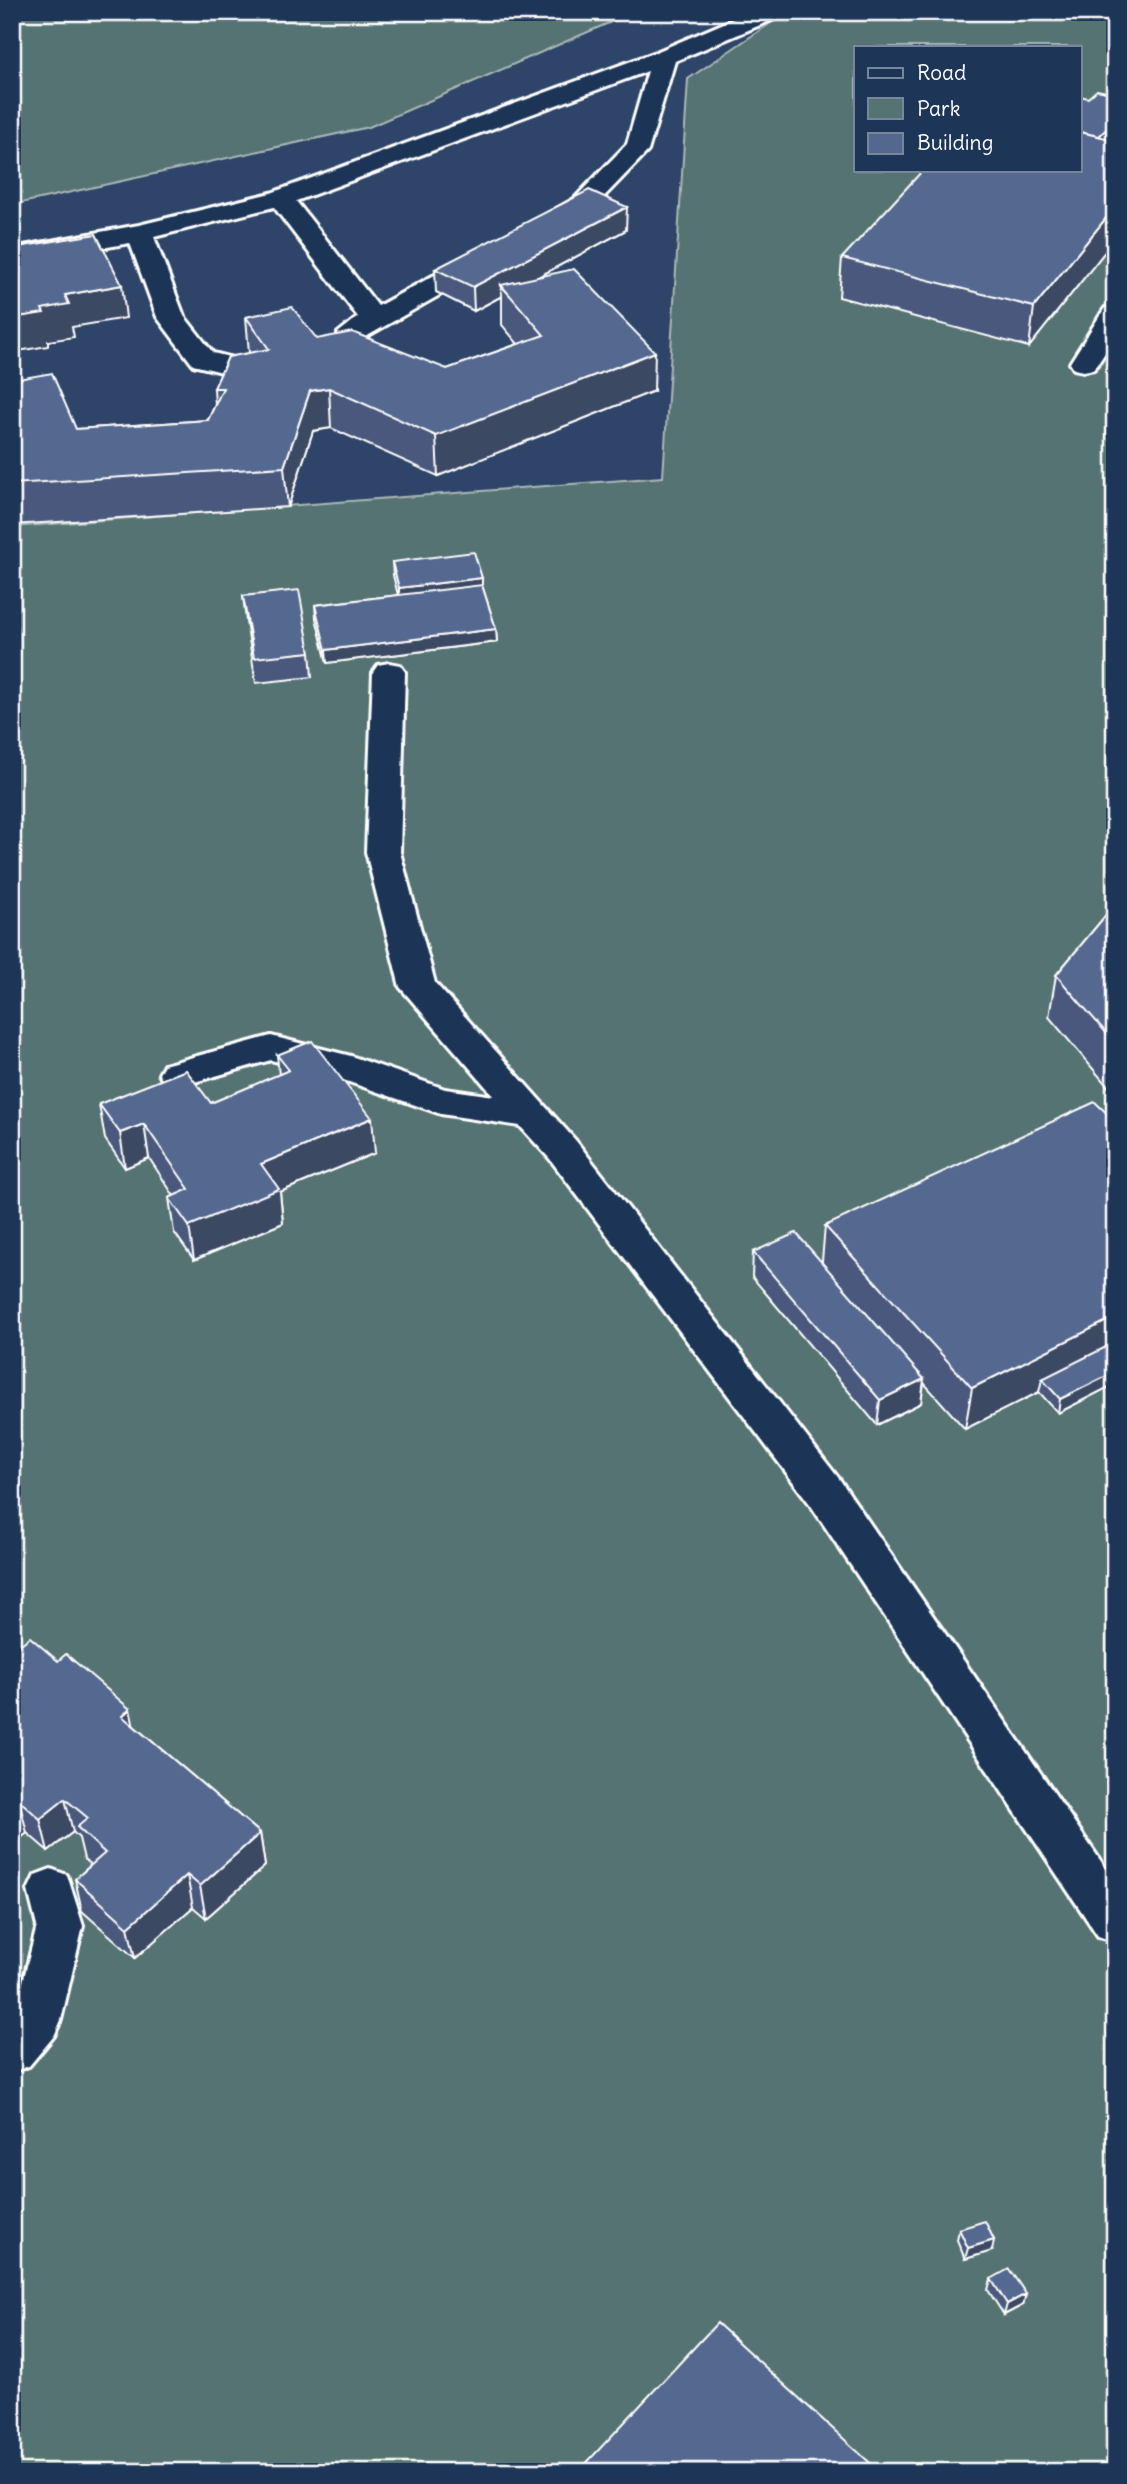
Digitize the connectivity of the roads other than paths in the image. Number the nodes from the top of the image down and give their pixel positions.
1 (771, 12) edge
2 (664, 57) junction
3 (280, 198) junction
4 (536, 230) edge
5 (139, 233) junction
6 (502, 249) edge
7 (12, 256) edge
8 (1115, 314) edge
9 (374, 319) junction
10 (330, 347) edge
11 (1084, 363) dead end
12 (256, 372) edge
13 (389, 672) dead end
14 (177, 1074) edge
15 (533, 1115) junction
16 (51, 1890) dead end
17 (1114, 1915) edge
18 (12, 2050) edge

1 - 2 street
2 - 3 street
2 - 4 street
3 - 5 street
3 - 9 street
5 - 7 street
5 - 12 street
6 - 9 street
8 - 11 street
9 - 10 street
13 - 15 street
14 - 15 street
15 - 17 street
16 - 18 street

